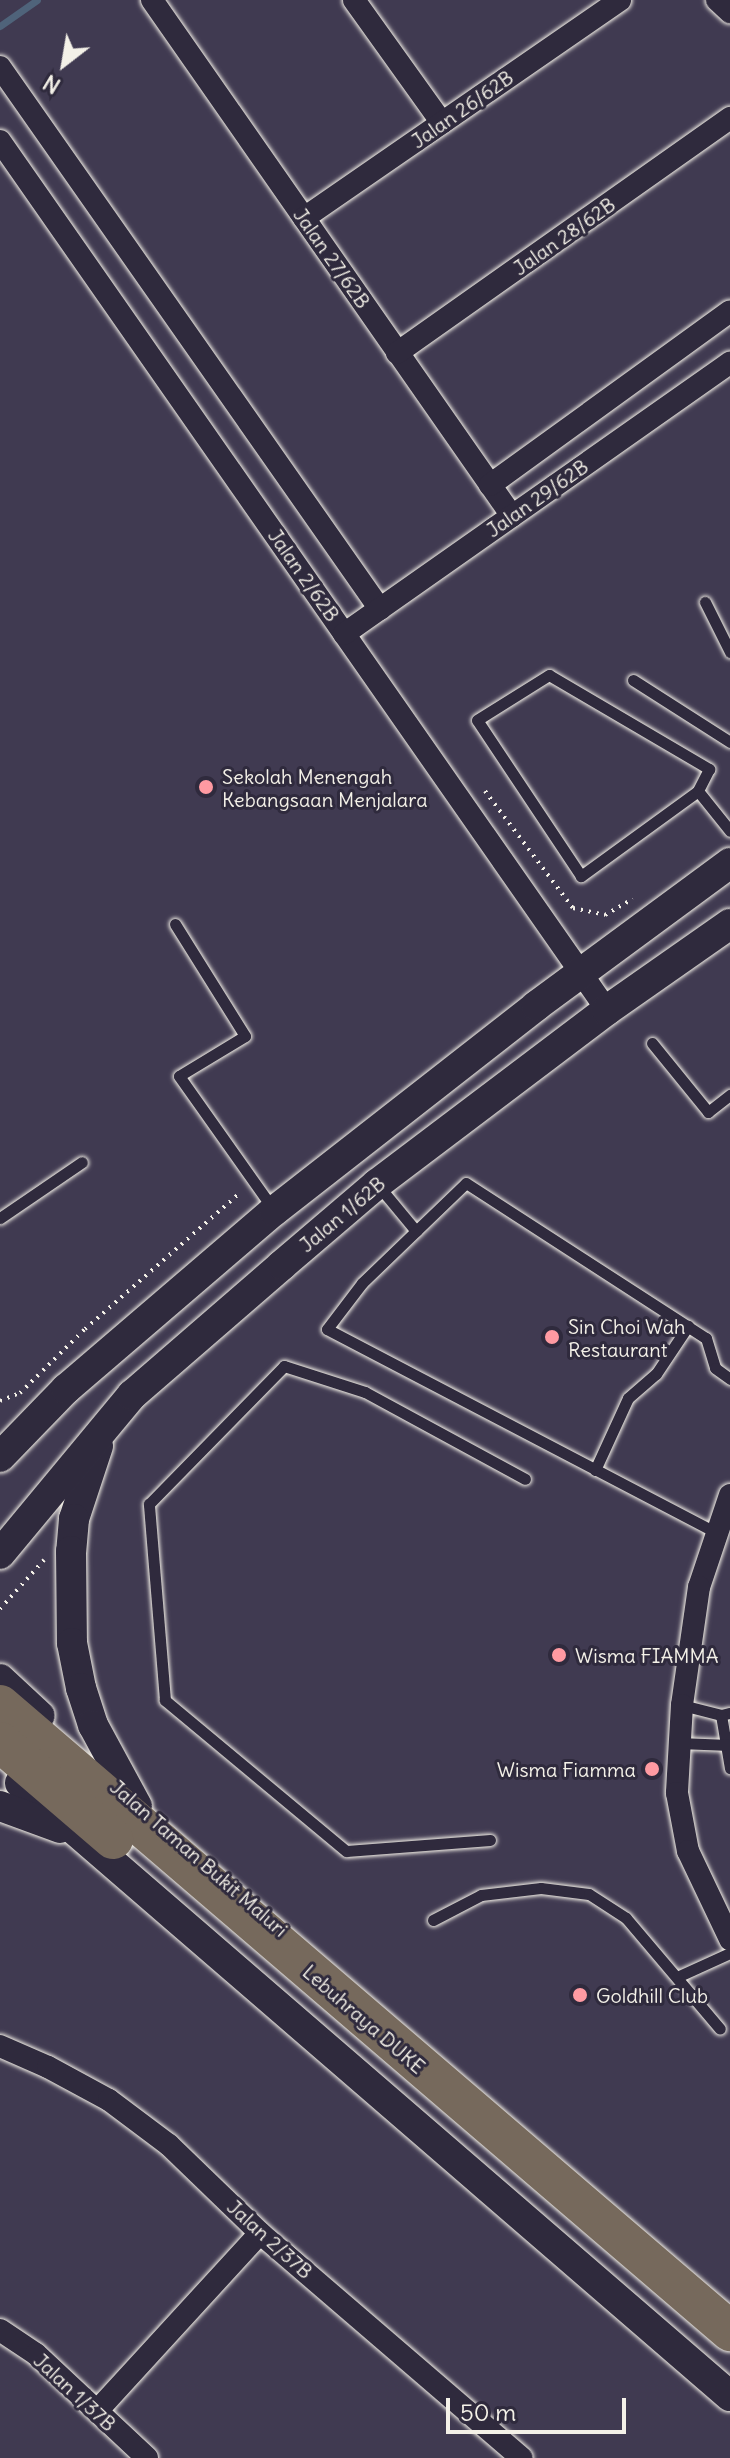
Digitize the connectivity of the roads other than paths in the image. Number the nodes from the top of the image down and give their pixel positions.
1 (152, 0) edge
2 (354, 0) edge
3 (620, 0) edge
4 (717, 0) edge
5 (730, 12) edge
6 (0, 67) edge
7 (730, 118) edge
8 (442, 123) junction
9 (0, 141) edge
10 (304, 218) junction
11 (730, 311) edge
12 (397, 353) junction
13 (730, 363) edge
14 (490, 485) junction
15 (512, 516) junction
16 (705, 602) dead end
17 (380, 609) junction
18 (344, 634) junction
19 (730, 652) edge
20 (633, 680) dead end
21 (730, 742) edge
22 (698, 791) junction
23 (730, 831) edge
24 (730, 863) edge
25 (175, 924) dead end
26 (730, 924) edge
27 (581, 973) junction
28 (607, 1010) junction
29 (652, 1043) dead end
30 (730, 1095) edge
31 (82, 1162) dead end
32 (377, 1184) junction
33 (274, 1211) junction
34 (0, 1218) edge
35 (416, 1231) junction
36 (688, 1326) junction
37 (730, 1379) edge
38 (66, 1389) junction
39 (112, 1415) junction
40 (0, 1432) edge
41 (0, 1457) edge
42 (595, 1470) junction
43 (525, 1479) dead end
44 (730, 1495) edge
45 (717, 1533) junction
46 (0, 1554) edge
47 (0, 1679) edge
48 (0, 1705) edge
49 (682, 1705) junction
50 (726, 1714) edge
51 (0, 1742) edge
52 (679, 1743) junction
53 (728, 1744) edge
54 (0, 1765) edge
55 (730, 1767) edge
56 (0, 1806) edge
57 (137, 1806) junction
58 (73, 1832) junction
59 (490, 1840) dead end
60 (433, 1920) dead end
61 (730, 1939) edge
62 (730, 1953) edge
63 (677, 1977) junction
64 (720, 2029) dead end
65 (0, 2046) edge
66 (260, 2233) junction
67 (730, 2312) edge
68 (0, 2330) edge
69 (730, 2331) edge
70 (730, 2361) edge
71 (730, 2396) edge
72 (97, 2411) junction
73 (147, 2458) edge
74 (522, 2458) edge

1 - 10 street, Jalan 27/62B
2 - 8 street
3 - 8 street, Jalan 26/62B
4 - 5 street
6 - 17 street
7 - 12 street, Jalan 28/62B
8 - 10 street, Jalan 26/62B
9 - 18 street, Jalan 2/62B
10 - 12 street, Jalan 27/62B
11 - 14 street, Jalan 29/62B
12 - 14 street, Jalan 27/62B
13 - 15 street, Jalan 29/62B
14 - 15 street, Jalan 27/62B
15 - 17 street, Jalan 29/62B
16 - 19 lane
17 - 18 street, Jalan 29/62B
18 - 27 street, Jalan 2/62B
20 - 21 lane
22 - 22 lane
22 - 23 lane
24 - 27 main road
25 - 33 lane
26 - 28 main road, Jalan 1/62B
27 - 28 street, Jalan 2/62B
27 - 33 main road
28 - 32 main road, Jalan 1/62B
29 - 30 lane
31 - 34 lane
32 - 35 lane
32 - 39 main road, Jalan 1/62B
33 - 38 main road
35 - 36 lane
35 - 42 lane
36 - 37 lane
36 - 42 lane
38 - 40 main road
38 - 41 main road
39 - 46 main road, Jalan 1/62B
39 - 57 main road
42 - 45 lane
43 - 59 lane
44 - 45 street
45 - 49 street
47 - 57 main road, Jalan Taman Bukit Maluri
48 - 69 highway, Lebuhraya DUKE
49 - 50 lane
49 - 52 street
50 - 53 lane
51 - 70 highway, Lebuhraya DUKE
52 - 53 lane
52 - 61 street
53 - 55 lane
54 - 58 main road
56 - 58 main road
57 - 67 main road, Jalan Taman Bukit Maluri
58 - 71 main road
60 - 63 lane
62 - 63 lane
63 - 64 lane
65 - 66 street, Jalan 2/37B
66 - 72 street
66 - 74 street, Jalan 2/37B
68 - 72 street, Jalan 1/37B
72 - 73 street, Jalan 1/37B

